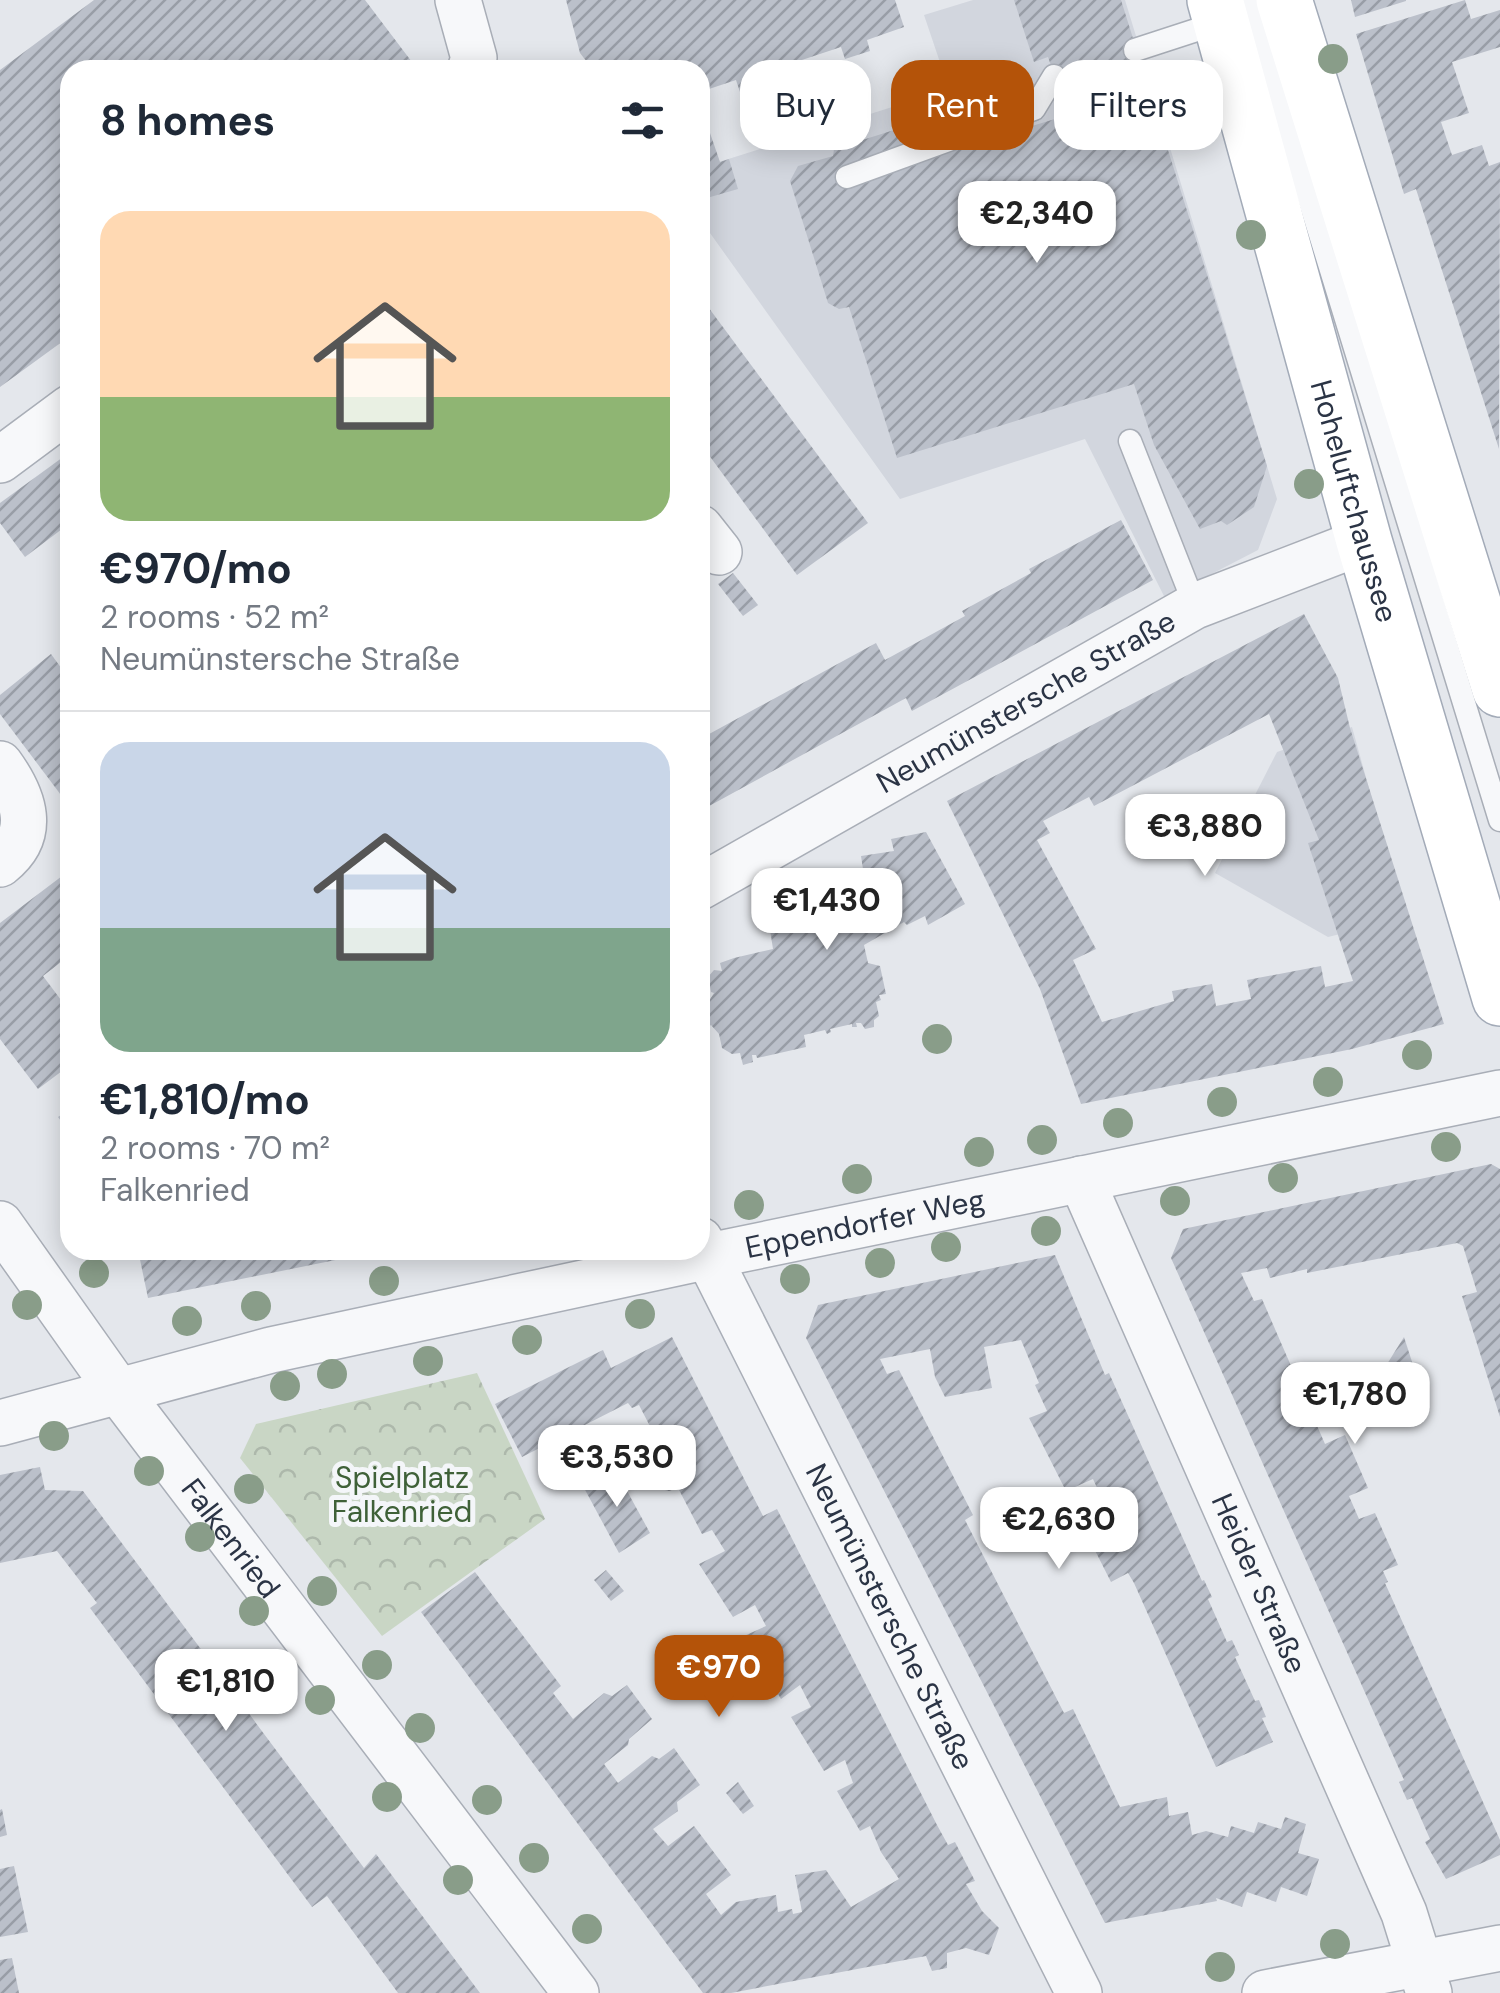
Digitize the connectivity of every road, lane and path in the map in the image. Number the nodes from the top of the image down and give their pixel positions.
1 (458, 0) edge
2 (1284, 0) edge
3 (1228, 7) edge
4 (1134, 50) dead end
5 (473, 60) edge
6 (1054, 76) dead end
7 (847, 177) dead end
8 (60, 415) edge
9 (1130, 441) dead end
10 (0, 460) edge
11 (1364, 541) junction
12 (1195, 606) junction
13 (1500, 689) edge
14 (0, 764) edge
15 (1500, 820) edge
16 (0, 864) edge
17 (710, 881) edge
18 (1500, 998) edge
19 (1500, 1093) edge
20 (1081, 1178) junction
21 (0, 1224) edge
22 (710, 1247) edge
23 (653, 1260) edge
24 (710, 1260) edge
25 (119, 1392) junction
26 (0, 1423) edge
27 (1500, 1948) edge
28 (1425, 1978) edge
29 (576, 1993) edge
30 (1080, 1993) edge
31 (1265, 1993) edge

1 - 5 street
2 - 13 main road
3 - 4 lane
3 - 11 main road, Hoheluftchaussee
3 - 15 lane
6 - 7 lane
8 - 10 street
9 - 12 lane
11 - 12 street, Neumünstersche Straße
11 - 18 main road, Hoheluftchaussee
12 - 17 street, Neumünstersche Straße
14 - 16 street
19 - 20 street, Eppendorfer Weg
20 - 22 street, Eppendorfer Weg
20 - 28 street, Heider Straße
21 - 25 street, Falkenried
23 - 25 street, Eppendorfer Weg
24 - 30 street, Neumünstersche Straße
25 - 26 street, Eppendorfer Weg
25 - 29 street, Falkenried
27 - 28 street
28 - 31 street

